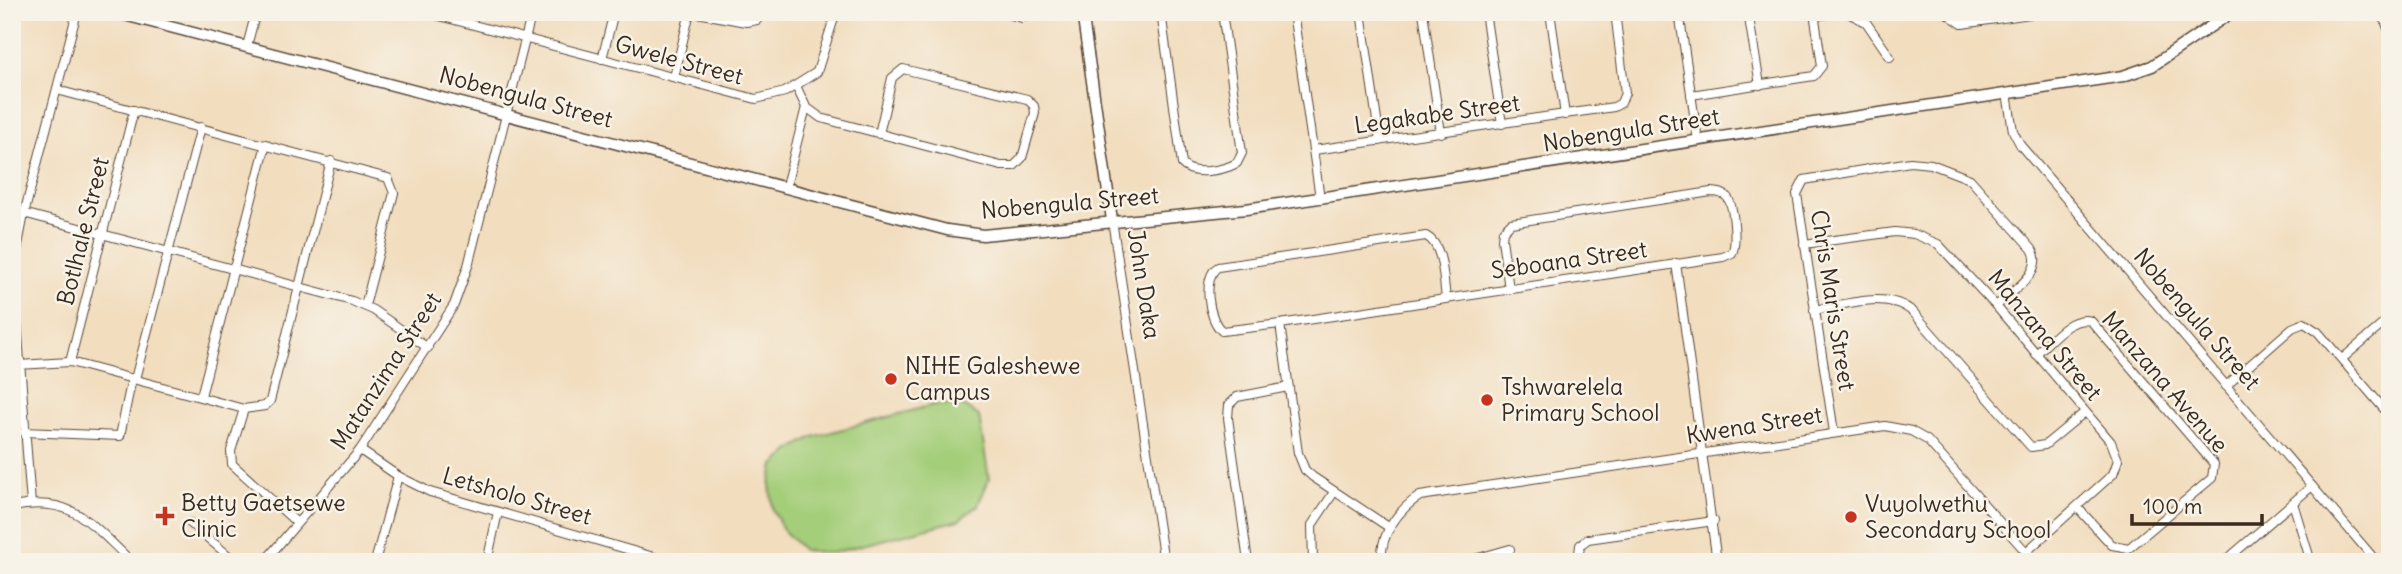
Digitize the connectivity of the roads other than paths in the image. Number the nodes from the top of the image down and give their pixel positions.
1 (77, 12) edge
2 (113, 12) edge
3 (256, 12) edge
4 (424, 12) edge
5 (532, 12) edge
6 (614, 12) edge
7 (691, 12) edge
8 (763, 12) edge
9 (836, 12) edge
10 (1000, 12) edge
11 (1082, 12) edge
12 (1161, 12) edge
13 (1222, 12) edge
14 (1293, 12) edge
15 (1361, 12) edge
16 (1423, 12) edge
17 (1485, 12) edge
18 (1550, 12) edge
19 (1615, 12) edge
20 (1679, 12) edge
21 (1748, 12) edge
22 (1839, 12) edge
23 (1846, 12) edge
24 (1945, 12) edge
25 (2043, 12) edge
26 (2232, 12) edge
27 (2382, 12) edge
28 (1814, 14) edge
29 (455, 16) edge
30 (1022, 18) dead end
31 (2390, 34) edge
32 (524, 40) junction
33 (247, 46) junction
34 (1890, 57) dead end
35 (602, 60) junction
36 (674, 77) junction
37 (1760, 85) junction
38 (796, 86) junction
39 (57, 90) junction
40 (2007, 93) junction
41 (1691, 95) junction
42 (806, 107) junction
43 (134, 110) junction
44 (506, 113) junction
45 (1565, 115) junction
46 (1502, 124) junction
47 (201, 127) junction
48 (1441, 132) junction
49 (879, 134) junction
50 (1380, 141) junction
51 (1698, 141) junction
52 (266, 144) junction
53 (1314, 150) junction
54 (331, 161) junction
55 (786, 186) junction
56 (1320, 198) junction
57 (12, 211) edge
58 (24, 214) junction
59 (1112, 220) junction
60 (102, 236) junction
61 (1804, 244) junction
62 (168, 252) junction
63 (1676, 264) junction
64 (234, 268) junction
65 (298, 286) junction
66 (1508, 289) junction
67 (1446, 298) junction
68 (365, 306) junction
69 (1996, 306) junction
70 (1814, 310) junction
71 (2390, 318) edge
72 (1280, 324) junction
73 (428, 348) junction
74 (2036, 354) junction
75 (2342, 359) junction
76 (70, 362) junction
77 (18, 365) junction
78 (134, 378) junction
79 (2226, 386) junction
80 (1288, 387) junction
81 (201, 396) junction
82 (244, 409) junction
83 (2085, 412) junction
84 (2390, 416) edge
85 (24, 432) junction
86 (1834, 432) junction
87 (360, 450) junction
88 (1703, 452) junction
89 (398, 476) junction
90 (2312, 486) junction
91 (1334, 492) junction
92 (31, 503) junction
93 (2293, 503) junction
94 (12, 507) edge
95 (2077, 507) junction
96 (498, 512) junction
97 (1714, 521) junction
98 (190, 523) dead end
99 (297, 523) junction
100 (1390, 528) junction
101 (1510, 549) dead end
102 (2026, 552) junction
103 (649, 558) edge
104 (132, 562) edge
105 (236, 562) edge
106 (264, 562) edge
107 (375, 562) edge
108 (487, 562) edge
109 (671, 562) edge
110 (1164, 562) edge
111 (1248, 562) edge
112 (1313, 562) edge
113 (1382, 562) edge
114 (1464, 562) edge
115 (1578, 562) edge
116 (1717, 562) edge
117 (2035, 562) edge
118 (2224, 562) edge
119 (2311, 562) edge
120 (2377, 562) edge

1 - 39 street
2 - 33 street, Nobengula Street
3 - 33 street
4 - 29 street, Gwele Street
5 - 32 street, Matanzima Street
6 - 35 street
7 - 8 street
7 - 36 street
9 - 38 street, Gwele Street
10 - 30 street
11 - 59 street, John Daka
12 - 13 street
14 - 53 street
15 - 50 street
16 - 48 street
17 - 46 street
18 - 45 street
19 - 45 street, Legakabe Street
20 - 41 street
21 - 37 street
22 - 28 street
23 - 34 street
24 - 25 street
26 - 40 street, Nobengula Street
27 - 31 street
28 - 37 street
29 - 32 street, Gwele Street
32 - 35 street, Gwele Street
32 - 44 street, Matanzima Street
33 - 44 street, Nobengula Street
35 - 36 street, Gwele Street
36 - 38 street, Gwele Street
37 - 41 street
38 - 42 street
39 - 43 street
39 - 58 street
40 - 51 street, Nobengula Street
40 - 79 street, Nobengula Street
41 - 51 street
42 - 49 street
42 - 55 street
43 - 47 street
43 - 60 street, Botlhale Street
44 - 55 street, Nobengula Street
44 - 73 street, Matanzima Street
45 - 46 street, Legakabe Street
46 - 48 street, Legakabe Street
47 - 52 street
47 - 62 street
48 - 50 street, Legakabe Street
49 - 49 street
50 - 53 street, Legakabe Street
51 - 56 street, Nobengula Street
52 - 54 street
52 - 64 street
53 - 56 street
54 - 65 street
54 - 68 street
55 - 59 street, Nobengula Street
56 - 59 street, Nobengula Street
57 - 58 street
58 - 60 street
58 - 77 street
59 - 110 street, John Daka
60 - 62 street
60 - 76 street, Botlhale Street
61 - 69 street, Manzana Street
61 - 69 street, Chris Maris Street
61 - 70 street, Chris Maris Street
62 - 64 street
62 - 78 street
63 - 66 street, Seboana Street
63 - 66 street
63 - 88 street, Seboana Street
64 - 65 street
64 - 81 street
65 - 68 street
65 - 82 street
66 - 67 street, Seboana Street
67 - 72 street, Seboana Street
67 - 72 street, Seboana Street
68 - 73 street
69 - 74 street, Manzana Street
70 - 83 street
70 - 86 street, Chris Maris Street
71 - 75 street
72 - 80 street
73 - 87 street, Matanzima Street
74 - 83 street, Manzana Street
74 - 95 street, Manzana Avenue
75 - 79 street
75 - 84 street
76 - 77 street
76 - 78 street
77 - 85 street
78 - 81 street
78 - 85 street
79 - 90 street, Nobengula Street
80 - 91 street
80 - 111 street
81 - 82 street
82 - 99 street
83 - 95 street, Manzana Street
85 - 92 street
86 - 88 street, Kwena Street
86 - 102 street, Kwena Street
87 - 89 street, Letsholo Street
87 - 99 street, Matanzima Street
88 - 97 street, Seboana Street
88 - 100 street, Kwena Street
89 - 96 street, Letsholo Street
89 - 107 street
90 - 93 street
90 - 120 street, Nobengula Street
91 - 100 street
91 - 112 street
92 - 94 street
92 - 104 street
93 - 118 street
93 - 119 street
95 - 102 street, Manzana Street
96 - 103 street, Letsholo Street
96 - 108 street
97 - 115 street
97 - 116 street, Seboana Street
98 - 105 street
99 - 106 street, Matanzima Street
100 - 113 street, Kwena Street
101 - 114 street
102 - 117 street, Kwena Street
103 - 109 street, Letsholo Street

